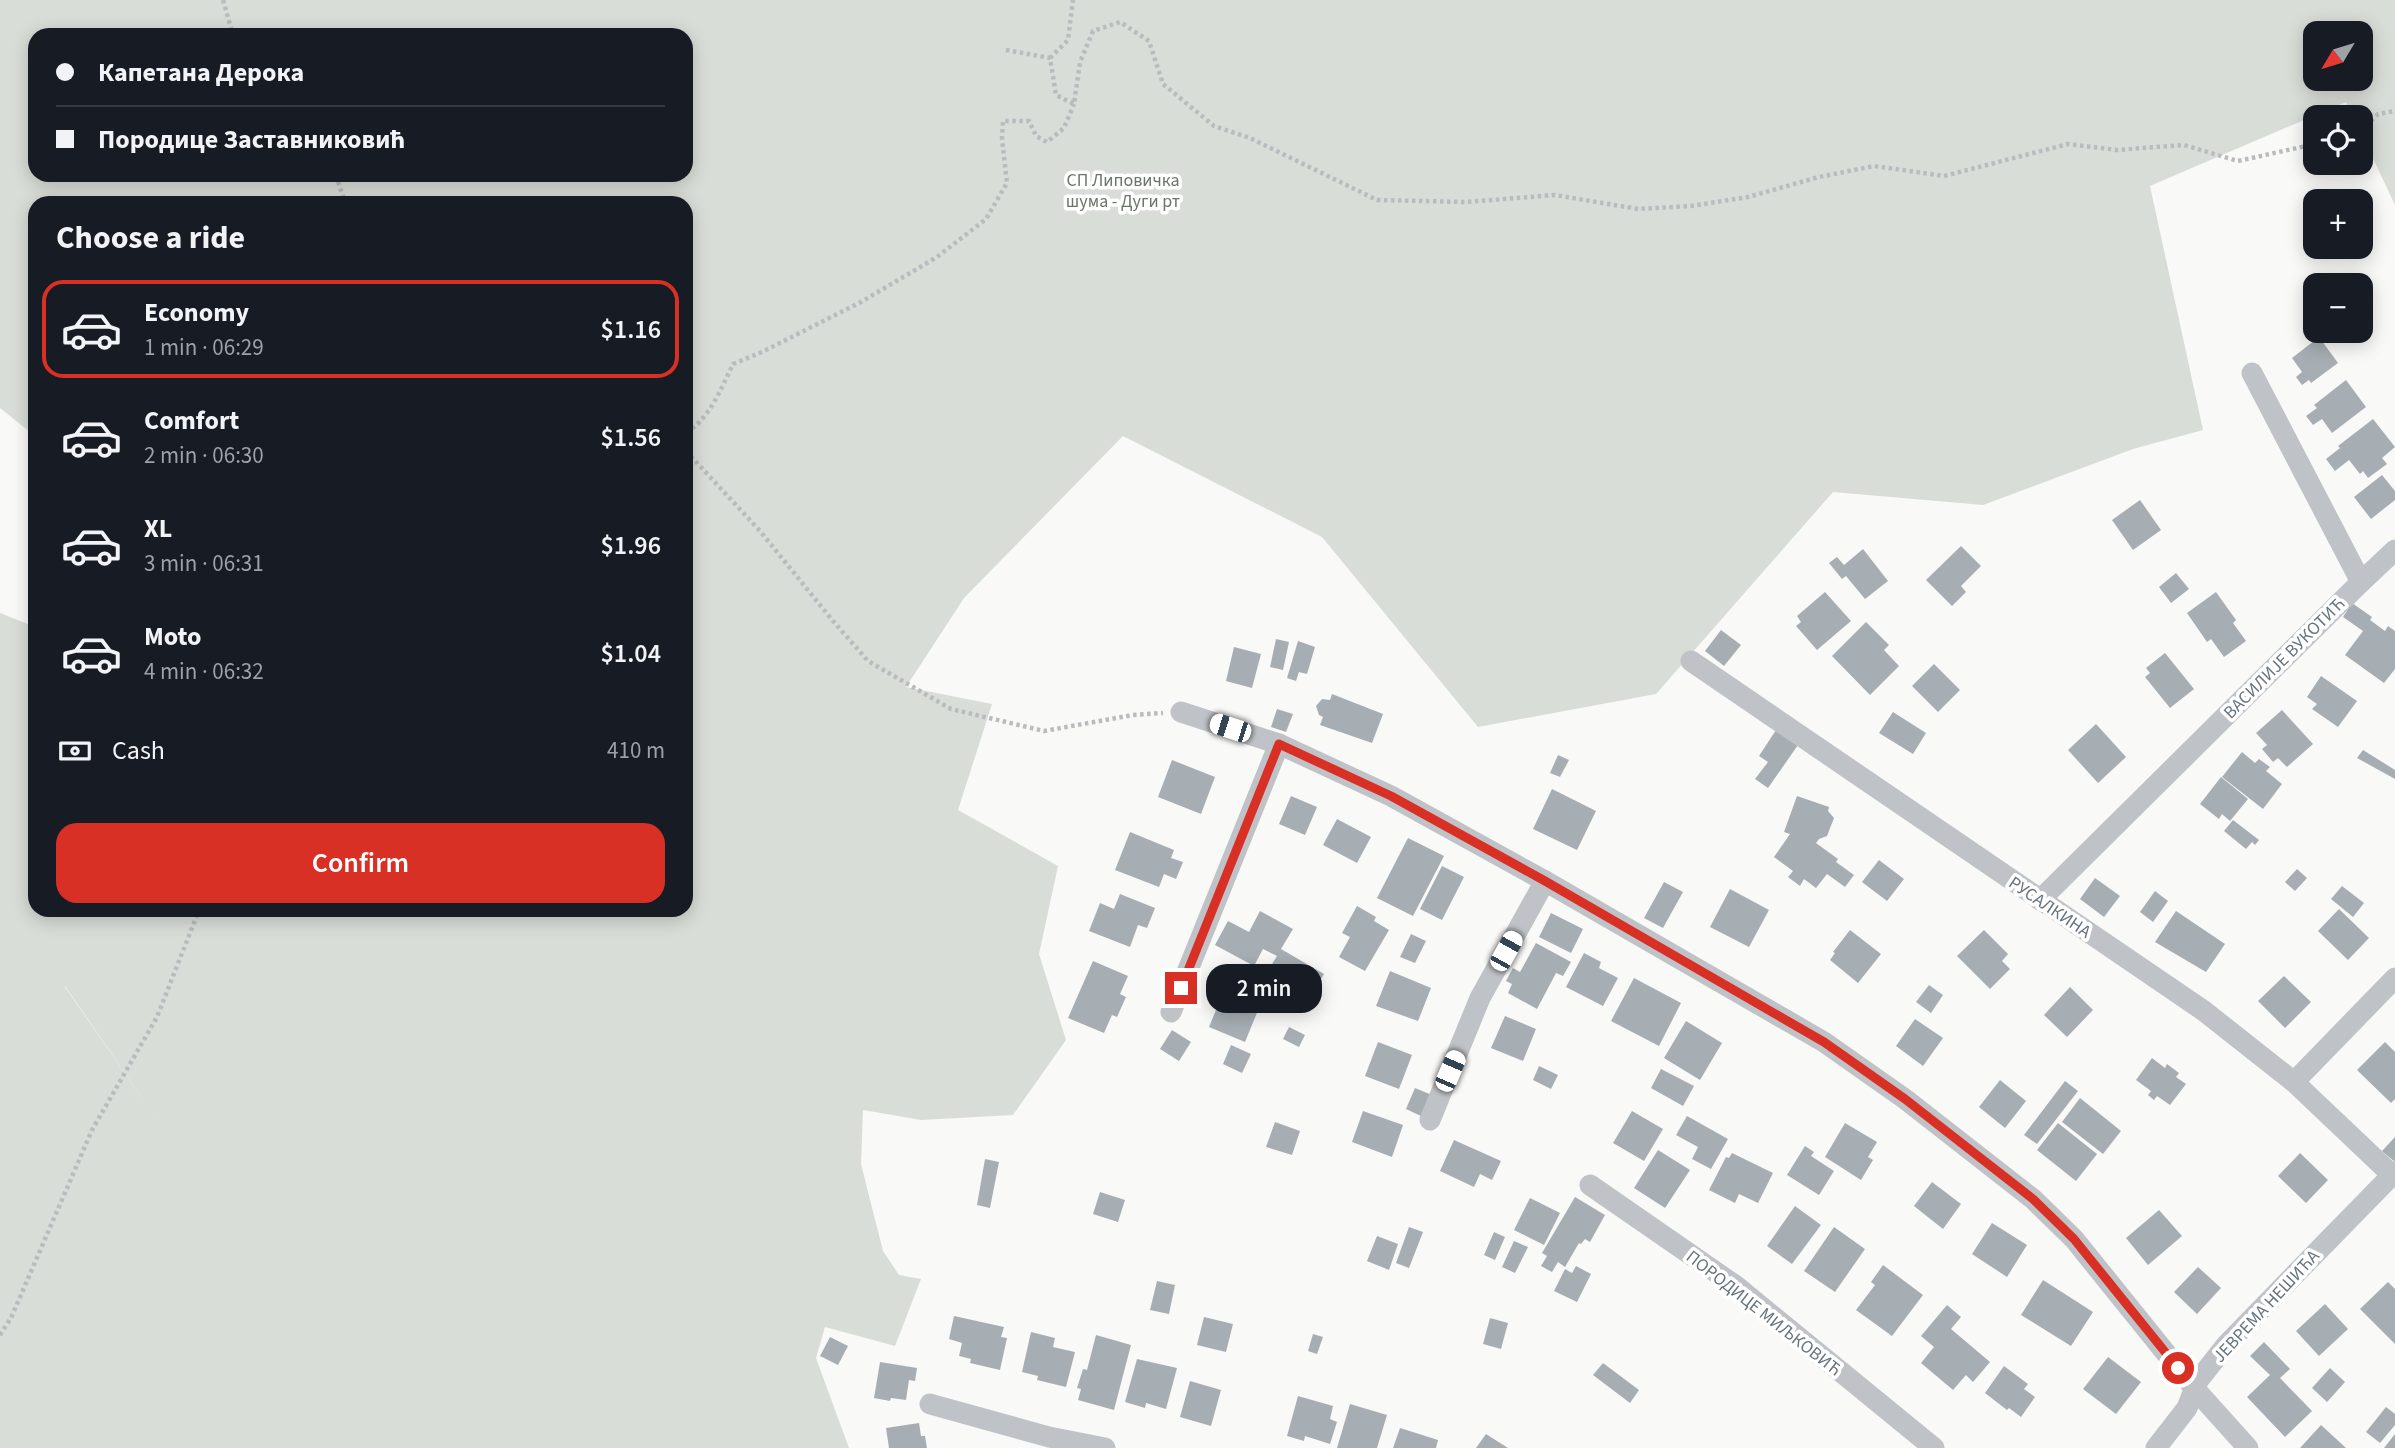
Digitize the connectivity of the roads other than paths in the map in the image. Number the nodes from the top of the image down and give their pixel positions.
1 (2252, 373) dead end
2 (2395, 550) edge
3 (2361, 582) junction
4 (1690, 661) dead end
5 (1181, 712) road end
6 (1279, 744) junction
7 (1545, 881) junction
8 (2040, 900) junction
9 (2395, 978) edge
10 (1171, 1012) dead end
11 (2294, 1082) junction
12 (1430, 1120) dead end
13 (2393, 1174) edge
14 (1590, 1185) dead end
15 (2194, 1388) junction
16 (930, 1404) dead end
17 (1105, 1448) edge
18 (1934, 1448) edge
19 (2156, 1448) edge
20 (2248, 1448) edge

1 - 3 street
2 - 3 street, ВАСИЛИЈЕ ВУКОТИЋ
3 - 8 street, ВАСИЛИЈЕ ВУКОТИЋ
4 - 8 street, РУСАЛКИНА
5 - 6 street
6 - 7 street
6 - 10 street
7 - 12 street
7 - 15 street
8 - 11 street, РУСАЛКИНА
9 - 11 street
11 - 13 street, РУСАЛКИНА
13 - 15 street, ЈЕВРЕМА НЕШИЋА
14 - 18 street, ПОРОДИЦЕ МИЉКОВИЋ
15 - 19 street, ЈЕВРЕМА НЕШИЋА
15 - 20 street
16 - 17 street

